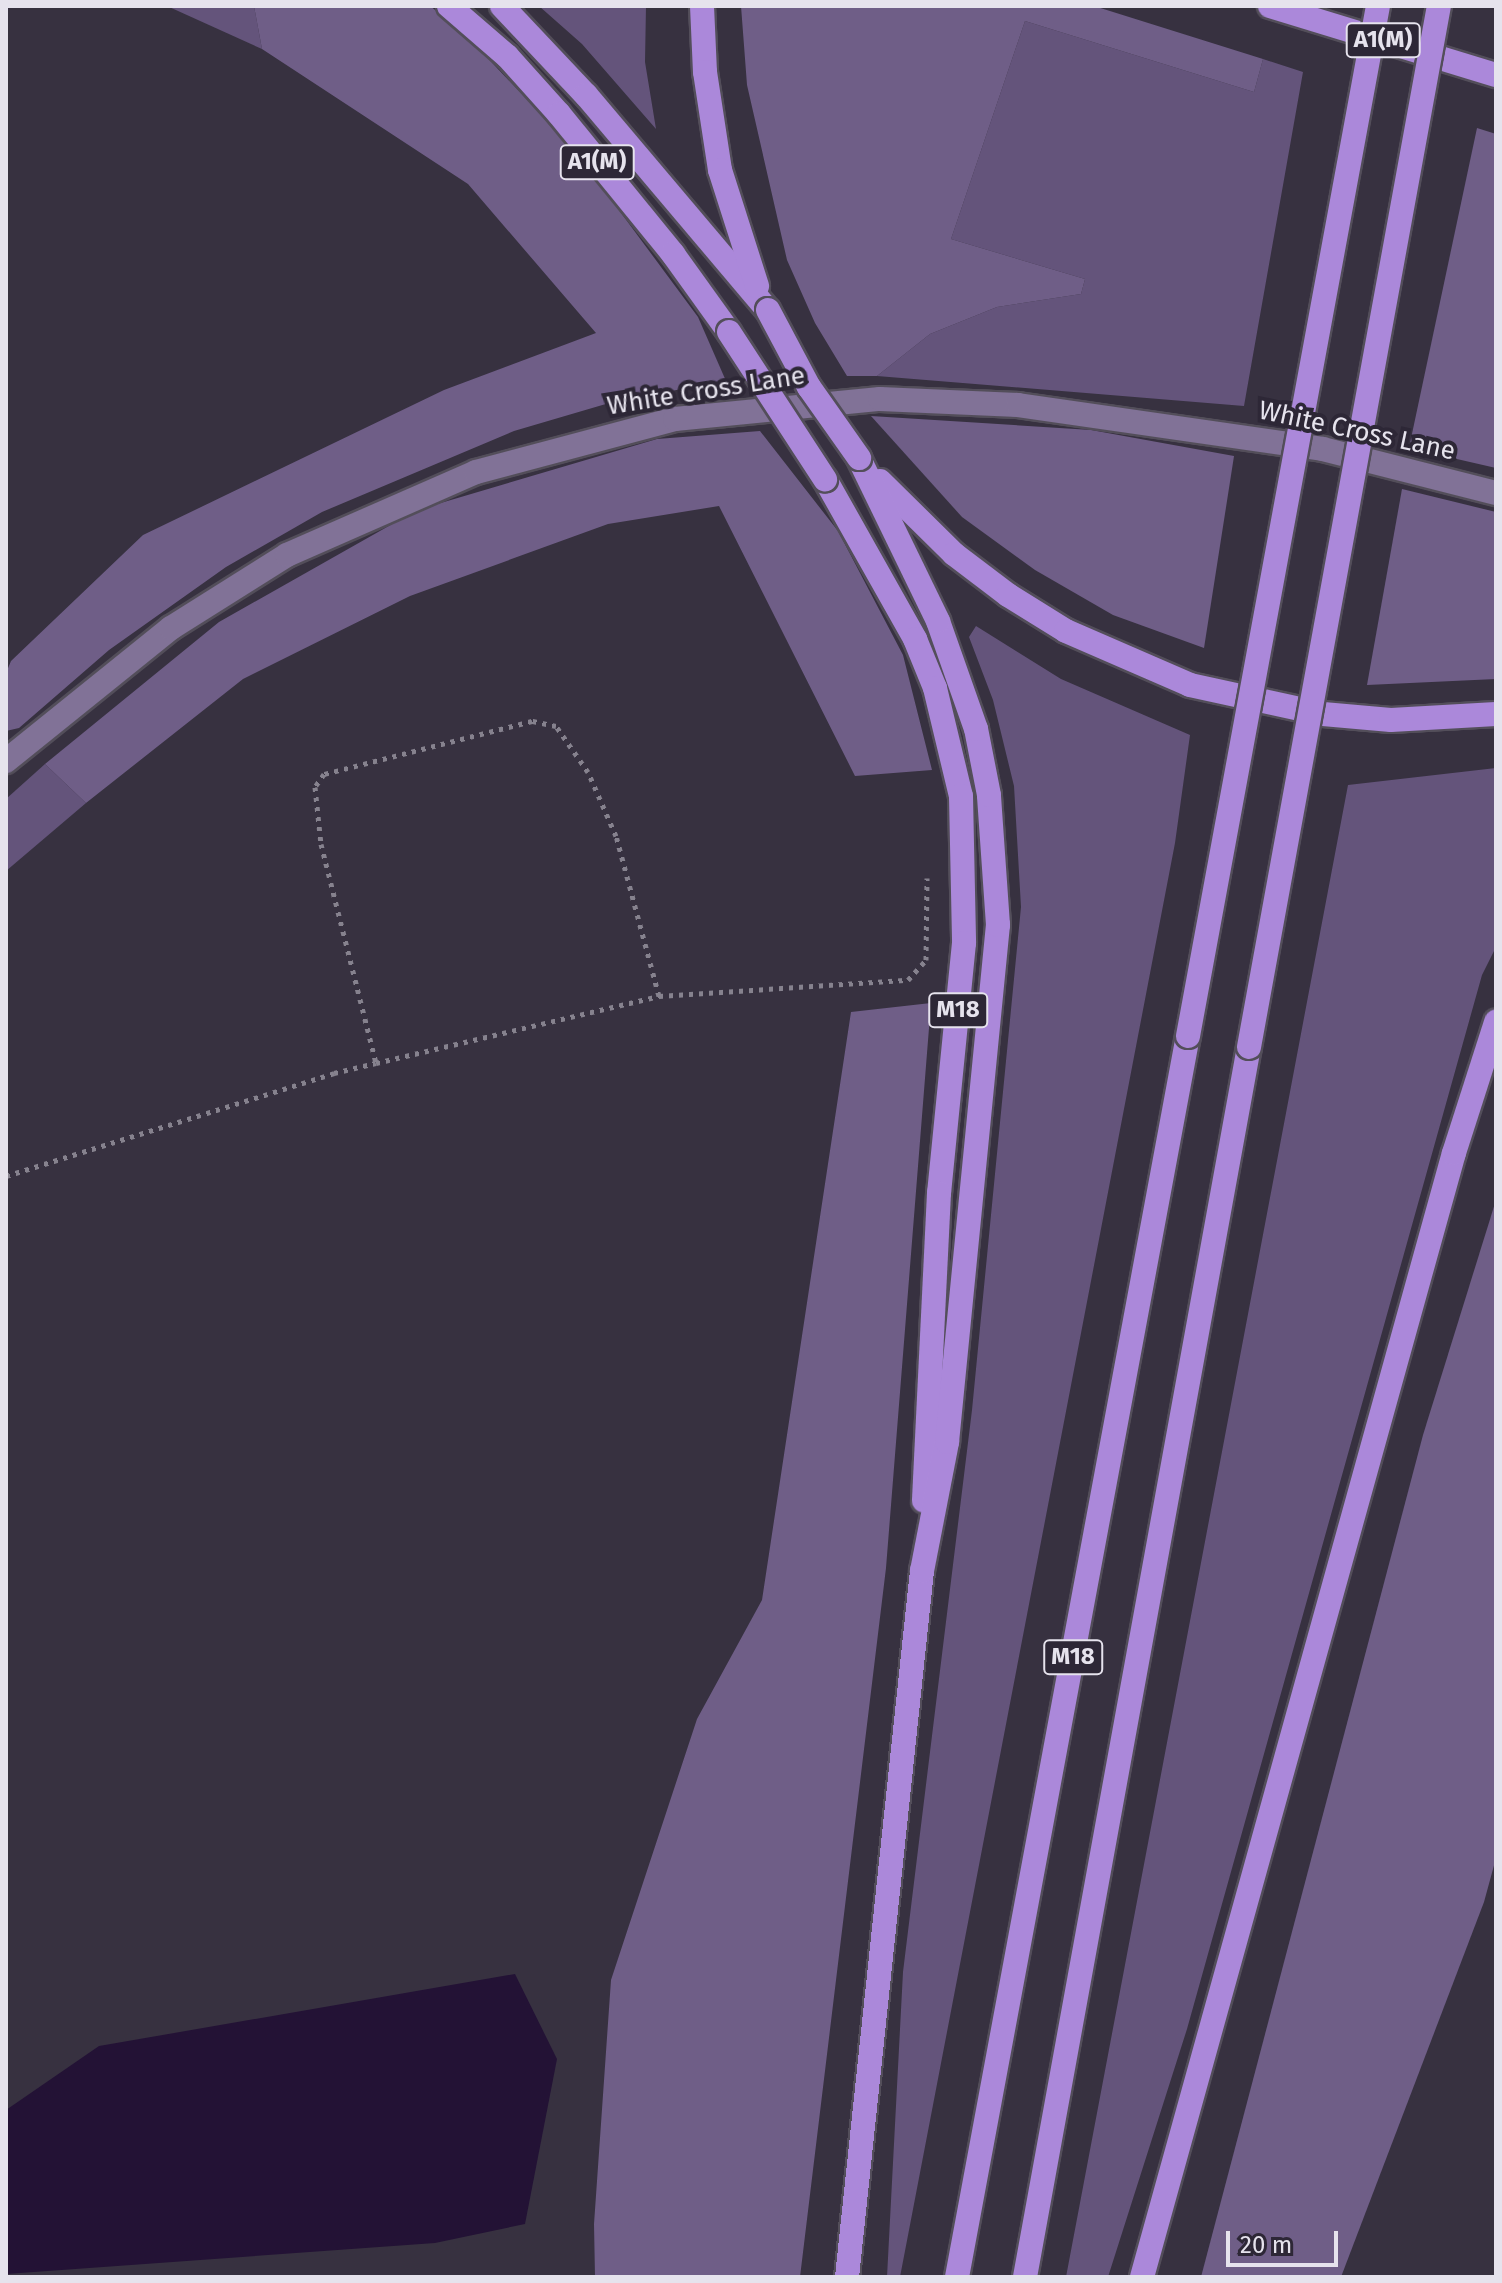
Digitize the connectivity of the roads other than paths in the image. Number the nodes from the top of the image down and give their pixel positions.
1 (449, 6) edge
2 (502, 6) edge
3 (702, 6) edge
4 (1270, 6) edge
5 (1378, 6) edge
6 (1439, 6) edge
7 (1496, 75) edge
8 (768, 310) junction
9 (729, 332) joint
10 (859, 458) junction
11 (1496, 493) edge
12 (1496, 714) edge
13 (6, 761) edge
14 (1496, 1022) edge
15 (922, 1571) junction
16 (847, 2277) edge
17 (957, 2277) edge
18 (1025, 2277) edge
19 (1142, 2277) edge

1 - 9 highway, A1(M)
2 - 8 highway
3 - 8 highway
4 - 7 highway, A1(M)
5 - 17 highway, M18, bridge
6 - 18 highway, M18, bridge
8 - 10 highway, bridge
9 - 15 highway, M18, bridge
10 - 12 highway
10 - 15 highway
11 - 13 street, White Cross Lane
14 - 19 highway
15 - 16 highway, M18

